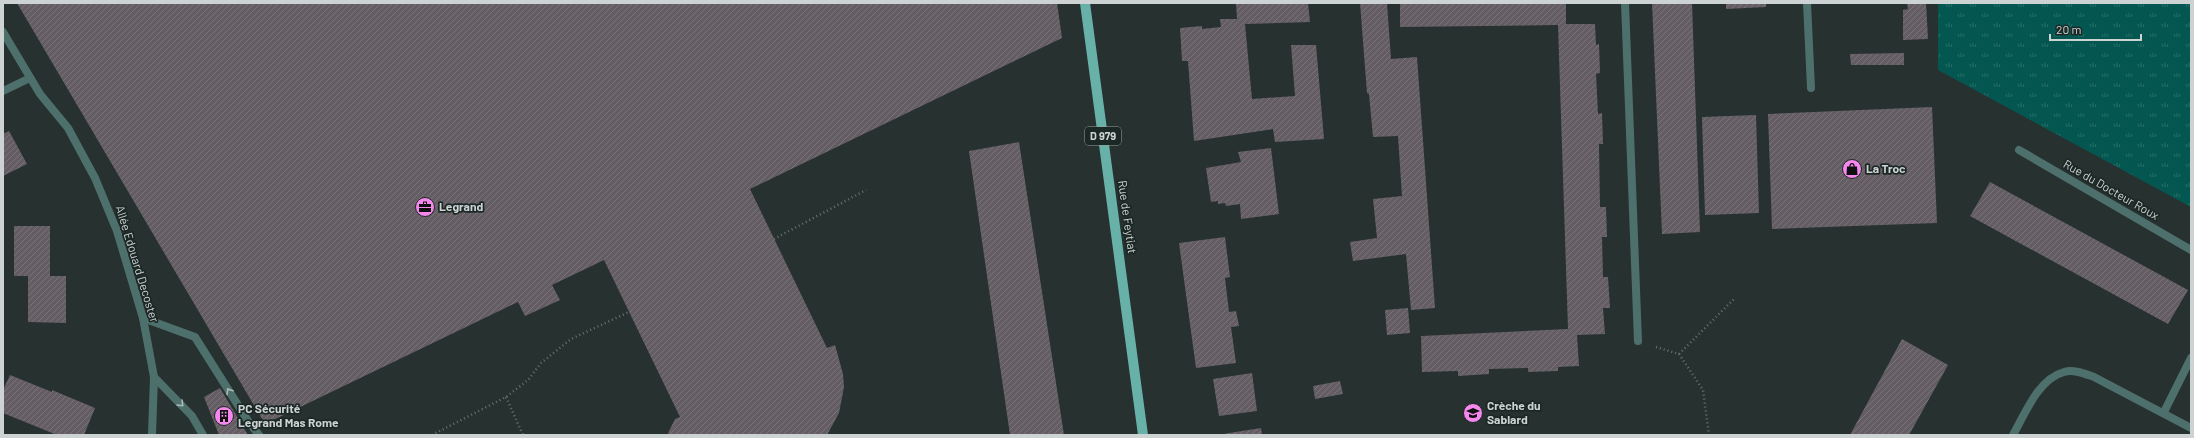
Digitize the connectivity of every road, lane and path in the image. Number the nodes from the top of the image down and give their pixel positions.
1 (1085, 3) edge
2 (1625, 3) edge
3 (1807, 3) edge
4 (3, 32) edge
5 (30, 78) junction
6 (1811, 88) dead end
7 (3, 91) edge
8 (2019, 150) dead end
9 (866, 190) dead end
10 (774, 239) dead end
11 (2191, 250) edge
12 (1734, 299) dead end
13 (629, 312) dead end
14 (143, 318) junction
15 (1638, 341) joint
16 (1680, 354) junction
17 (2191, 358) edge
18 (154, 377) junction
19 (506, 397) junction
20 (2164, 412) junction
21 (2191, 428) edge
22 (152, 435) edge
23 (203, 435) edge
24 (259, 435) edge
25 (432, 435) edge
26 (523, 435) edge
27 (1143, 435) edge
28 (1709, 435) edge
29 (2013, 435) edge

1 - 27 main road, Rue de Feytiat / D 979
2 - 15 street
3 - 6 street
4 - 5 street, Allée Edouard Decoster
5 - 7 street
5 - 14 street, Allée Edouard Decoster
8 - 11 street, Rue du Docteur Roux
9 - 10 path
12 - 16 path
13 - 19 path
14 - 18 street, Allée Edouard Decoster
24 -> 14 street
15 - 16 path
16 - 28 path
17 - 20 street
18 - 22 street, Allée Edouard Decoster
18 -> 23 street
19 - 25 path
19 - 26 path
20 - 21 street
20 - 29 street

